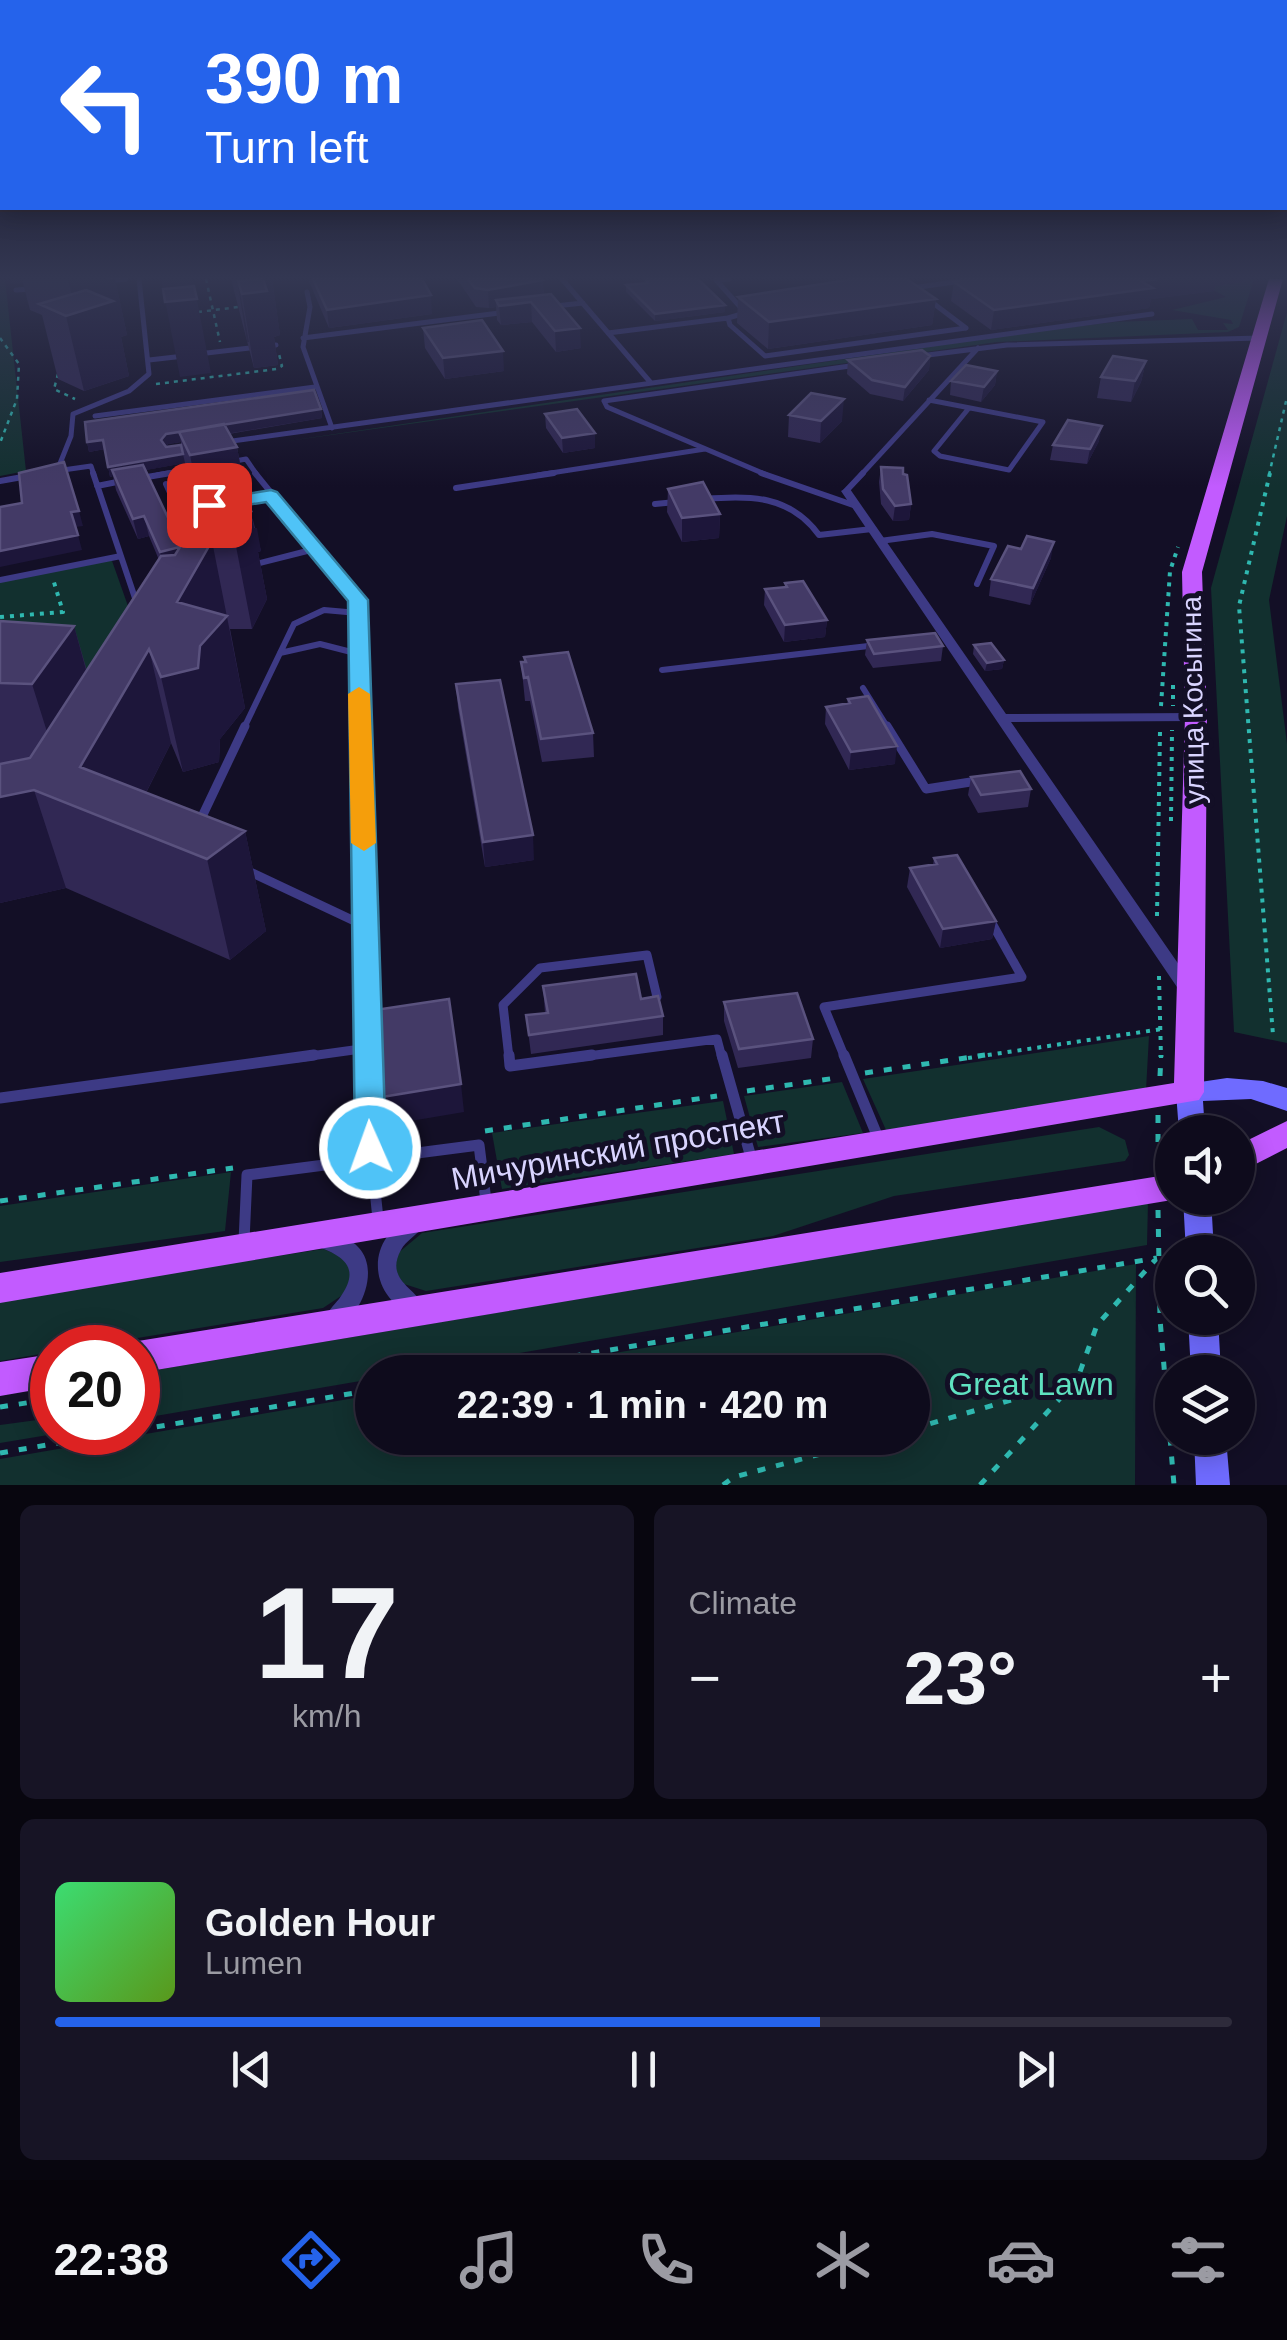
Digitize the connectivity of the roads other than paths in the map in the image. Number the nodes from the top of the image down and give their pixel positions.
1 (148, 348) edge
2 (246, 348) edge
3 (306, 348) edge
4 (621, 348) edge
5 (756, 348) edge
6 (820, 348) edge
7 (899, 348) edge
8 (976, 348) edge
9 (978, 348) edge
10 (1256, 348) edge
11 (919, 356) edge
12 (149, 360) junction
13 (860, 364) edge
14 (651, 384) junction
15 (315, 386) junction
16 (930, 400) junction
17 (968, 408) junction
18 (95, 416) edge
19 (332, 428) junction
20 (224, 442) edge
21 (706, 449) junction
22 (227, 462) edge
23 (209, 466) edge
24 (57, 471) junction
25 (0, 481) edge
26 (166, 484) dead end
27 (98, 486) junction
28 (456, 488) dead end
29 (846, 491) joint
30 (271, 496) junction
31 (234, 502) edge
32 (215, 504) edge
33 (655, 504) dead end
34 (856, 506) junction
35 (876, 535) junction
36 (315, 550) junction
37 (121, 556) junction
38 (238, 569) edge
39 (0, 580) edge
40 (977, 584) dead end
41 (358, 614) junction
42 (129, 618) edge
43 (946, 637) junction
44 (927, 639) edge
45 (889, 644) edge
46 (280, 653) junction
47 (359, 654) junction
48 (662, 670) dead end
49 (862, 688) dead end
50 (1196, 717) junction
51 (1001, 718) junction
52 (1038, 772) junction
53 (1020, 775) edge
54 (982, 780) edge
55 (198, 826) edge
56 (242, 868) dead end
57 (987, 914) edge
58 (365, 926) junction
59 (1189, 993) junction
60 (657, 998) edge
61 (368, 1048) junction
62 (1174, 1095) junction
63 (0, 1098) edge
64 (1287, 1100) edge
65 (1184, 1115) edge
66 (1287, 1133) edge
67 (880, 1144) junction
68 (1255, 1151) edge
69 (372, 1160) junction
70 (753, 1166) junction
71 (1155, 1190) edge
72 (488, 1211) junction
73 (422, 1221) junction
74 (379, 1228) junction
75 (316, 1239) junction
76 (244, 1250) junction
77 (0, 1288) edge
78 (432, 1308) junction
79 (316, 1327) junction
80 (160, 1352) edge
81 (30, 1374) edge
82 (0, 1379) edge
83 (1211, 1455) edge
84 (1214, 1485) edge

1 - 12 lane
2 - 12 lane
3 - 15 lane
4 - 14 lane
5 - 6 lane
7 - 14 lane
8 - 11 lane
9 - 16 lane
10 - 50 main road, улица Косыгина
12 - 24 lane
13 - 21 lane
14 - 19 lane
15 - 18 lane
15 - 19 lane
16 - 17 lane
16 - 29 lane
17 - 17 lane
19 - 20 lane
21 - 28 lane
21 - 34 lane
22 - 30 lane
23 - 27 lane
24 - 25 lane
24 - 27 lane
26 - 32 lane
27 - 37 lane
29 - 34 street
30 - 31 lane
30 - 36 lane
33 - 35 lane
34 - 35 street
35 - 40 lane
35 - 43 street
36 - 38 lane
36 - 41 lane
37 - 39 lane
37 - 42 lane
41 - 46 lane
41 - 47 lane
43 - 44 lane
43 - 51 street
45 - 48 lane
46 - 47 lane
46 - 55 lane
47 - 58 lane
49 - 54 lane
50 - 51 street
50 - 59 main road, улица Косыгина
51 - 52 street
52 - 53 lane
52 - 59 street
56 - 58 lane
57 - 67 lane
58 - 61 lane
59 - 62 main road, улица Косыгина
60 - 70 lane
61 - 63 lane
61 - 69 lane
62 - 64 main road
62 - 65 main road, улица Косыгина
62 - 67 main road, Мичуринский проспект
66 - 68 main road
67 - 70 main road, Мичуринский проспект
69 - 72 lane
69 - 74 lane
69 - 76 lane
70 - 72 main road, Мичуринский проспект
71 - 78 main road
72 - 73 main road, Мичуринский проспект
73 - 74 main road, Мичуринский проспект
73 - 78 street
74 - 75 main road, Мичуринский проспект
75 - 76 main road, Мичуринский проспект
75 - 79 street
76 - 77 main road, Мичуринский проспект
78 - 79 main road
79 - 80 main road
81 - 82 main road
83 - 84 main road

